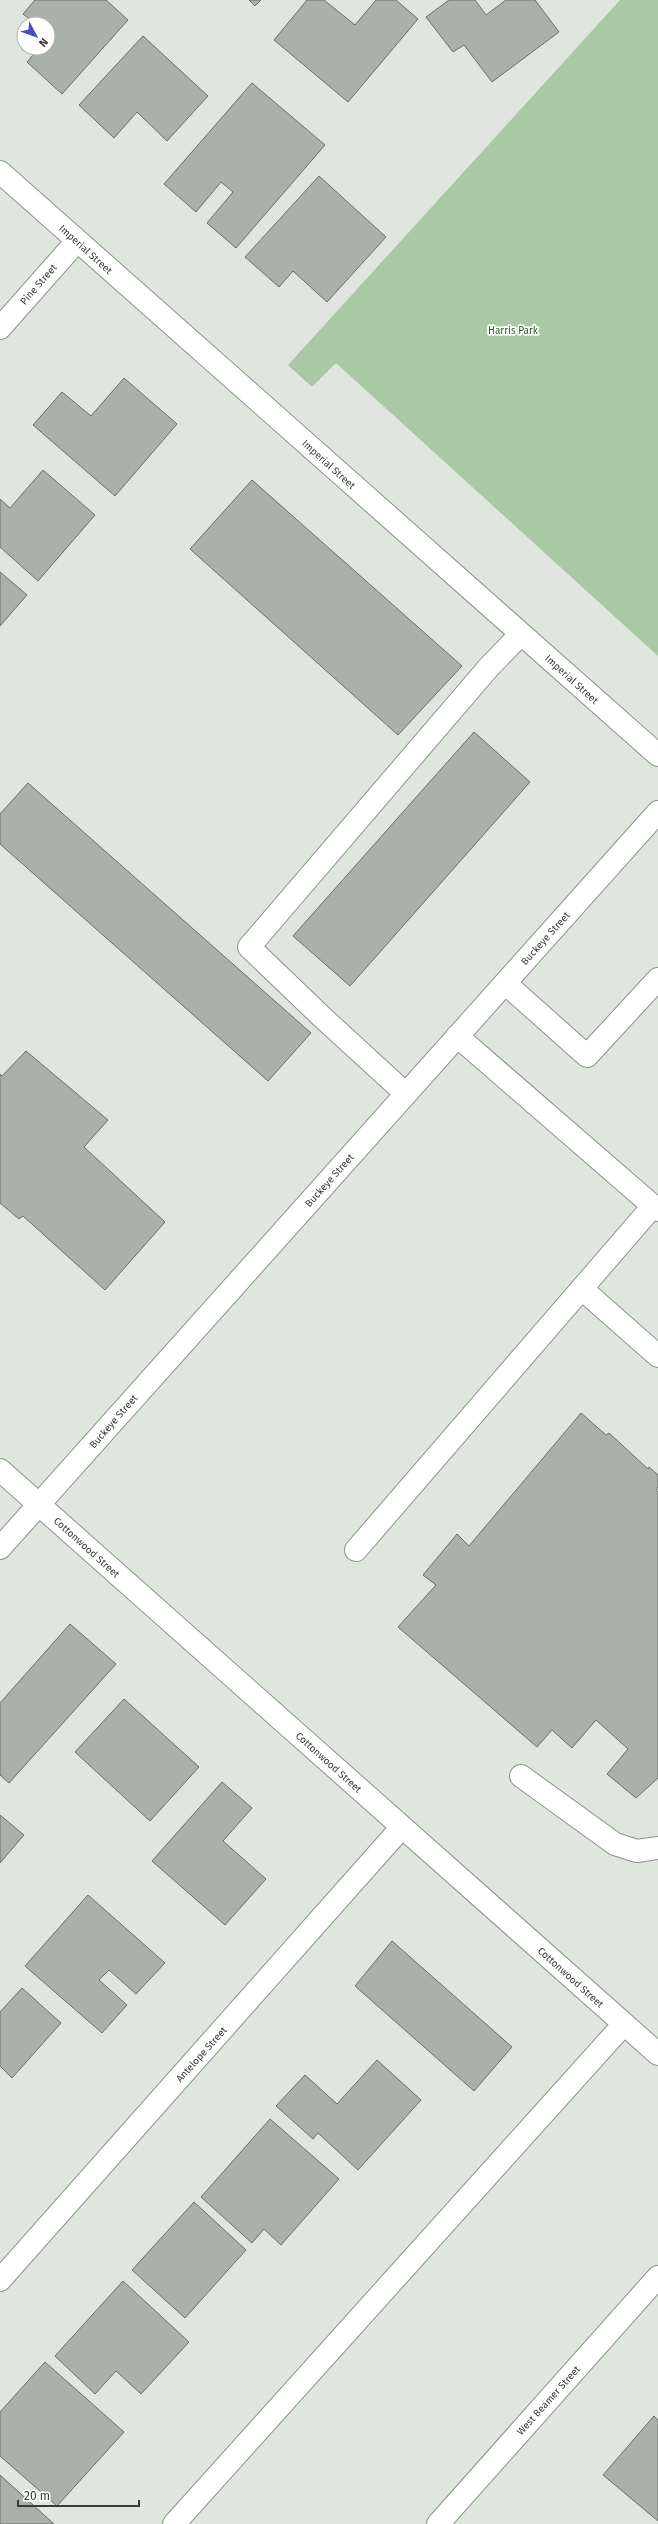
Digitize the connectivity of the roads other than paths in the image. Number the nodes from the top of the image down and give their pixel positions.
1 (0, 172) edge
2 (77, 240) junction
3 (0, 328) edge
4 (521, 634) junction
5 (658, 755) edge
6 (658, 812) edge
7 (658, 979) edge
8 (505, 983) junction
9 (457, 1036) junction
10 (406, 1094) junction
11 (656, 1208) edge
12 (582, 1289) junction
13 (658, 1356) edge
14 (0, 1470) edge
15 (38, 1504) junction
16 (0, 1548) edge
17 (356, 1550) dead end
18 (521, 1776) dead end
19 (402, 1827) junction
20 (658, 1848) edge
21 (624, 2024) junction
22 (658, 2054) edge
23 (658, 2277) edge
24 (0, 2280) edge
25 (174, 2524) edge
26 (438, 2524) edge

1 - 2 street, Imperial Street
2 - 3 street, Pine Street
2 - 4 street, Imperial Street
4 - 5 street, Imperial Street
4 - 10 street
6 - 8 street, Buckeye Street
7 - 8 street
8 - 9 street, Buckeye Street
9 - 10 street, Buckeye Street
9 - 11 street
10 - 15 street, Buckeye Street
11 - 12 street
12 - 13 street
12 - 17 street
14 - 15 street, Cottonwood Street
15 - 16 street, Buckeye Street
15 - 19 street, Cottonwood Street
18 - 20 street
19 - 21 street, Cottonwood Street
19 - 24 street, Antelope Street
21 - 22 street, Cottonwood Street
21 - 25 street
23 - 26 street, West Beamer Street

